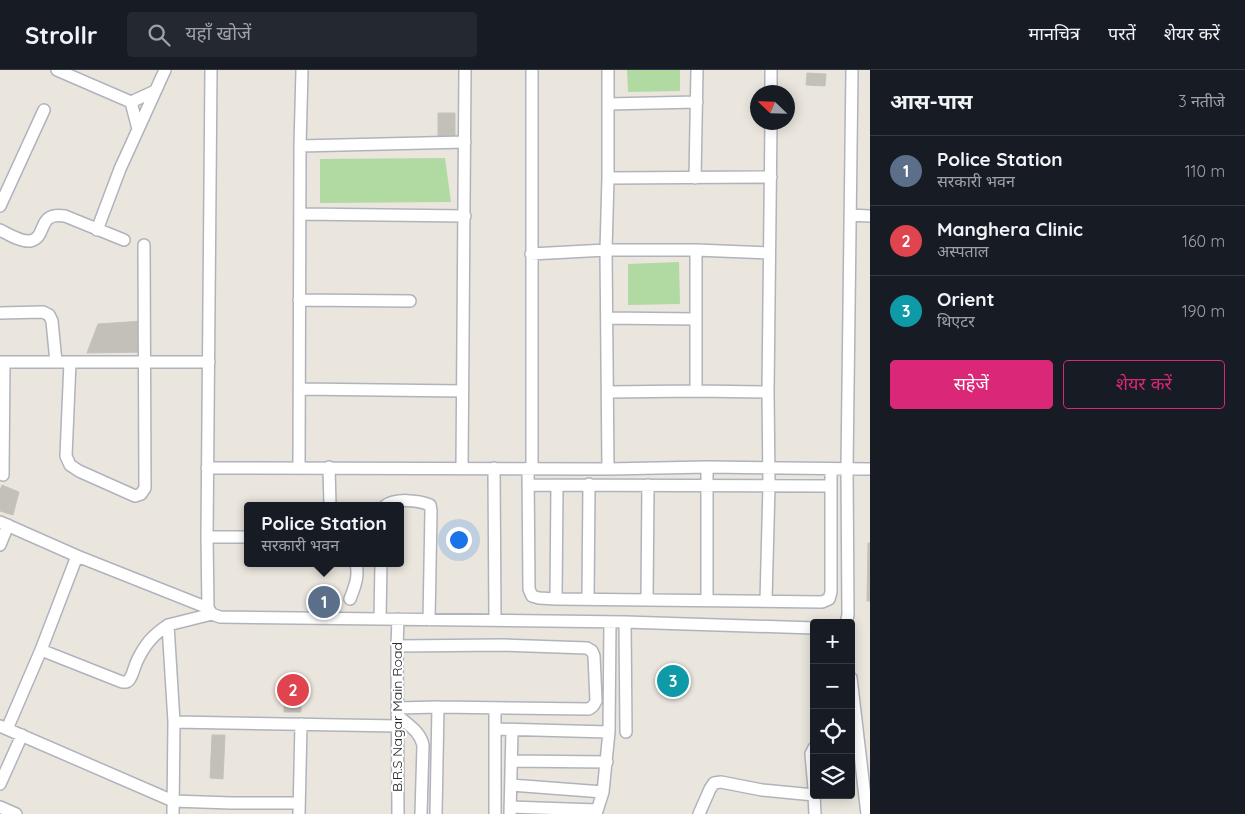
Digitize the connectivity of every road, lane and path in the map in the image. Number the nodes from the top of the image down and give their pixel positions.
1 (57, 70) edge
2 (165, 70) edge
3 (211, 70) edge
4 (302, 70) edge
5 (465, 70) edge
6 (532, 70) edge
7 (608, 70) edge
8 (697, 70) edge
9 (770, 70) edge
10 (852, 70) edge
11 (771, 85) edge
12 (155, 91) junction
13 (131, 102) junction
14 (697, 102) junction
15 (608, 104) junction
16 (44, 110) dead end
17 (138, 129) junction
18 (771, 130) edge
19 (465, 142) junction
20 (300, 146) junction
21 (771, 176) junction
22 (608, 178) junction
23 (695, 178) junction
24 (0, 206) edge
25 (300, 214) junction
26 (464, 216) junction
27 (850, 216) junction
28 (870, 216) edge
29 (0, 230) edge
30 (97, 230) junction
31 (124, 240) dead end
32 (144, 245) dead end
33 (606, 250) junction
34 (696, 250) junction
35 (769, 253) junction
36 (532, 254) junction
37 (299, 300) junction
38 (410, 301) dead end
39 (0, 313) edge
40 (607, 318) junction
41 (695, 319) junction
42 (145, 361) junction
43 (2, 362) edge
44 (56, 362) junction
45 (70, 362) junction
46 (210, 362) junction
47 (300, 389) junction
48 (462, 391) junction
49 (696, 391) junction
50 (608, 392) junction
51 (768, 392) junction
52 (299, 467) junction
53 (329, 467) junction
54 (708, 467) junction
55 (208, 468) junction
56 (462, 468) junction
57 (494, 468) junction
58 (530, 468) junction
59 (769, 468) junction
60 (847, 468) junction
61 (870, 468) edge
62 (608, 469) junction
63 (831, 469) junction
64 (3, 475) dead end
65 (589, 484) junction
66 (528, 485) junction
67 (557, 485) junction
68 (648, 485) junction
69 (707, 485) junction
70 (769, 485) junction
71 (830, 486) junction
72 (330, 502) edge
73 (390, 502) edge
74 (4, 524) edge
75 (207, 537) junction
76 (244, 537) edge
77 (0, 545) edge
78 (77, 556) junction
79 (357, 567) edge
80 (381, 567) edge
81 (350, 599) dead end
82 (556, 599) junction
83 (588, 599) junction
84 (647, 599) junction
85 (707, 600) junction
86 (766, 601) junction
87 (210, 611) junction
88 (398, 619) junction
89 (847, 619) edge
90 (380, 620) junction
91 (429, 620) junction
92 (495, 620) junction
93 (610, 622) junction
94 (625, 622) junction
95 (168, 625) junction
96 (810, 628) edge
97 (397, 646) junction
98 (40, 650) junction
99 (438, 707) junction
100 (495, 708) junction
101 (398, 716) junction
102 (174, 722) junction
103 (300, 724) junction
104 (4, 727) edge
105 (495, 729) junction
106 (512, 730) junction
107 (609, 732) junction
108 (626, 732) dead end
109 (22, 735) junction
110 (855, 743) edge
111 (870, 754) edge
112 (511, 761) junction
113 (607, 762) junction
114 (0, 784) edge
115 (511, 785) junction
116 (602, 792) junction
117 (810, 795) edge
118 (814, 799) edge
119 (173, 801) junction
120 (0, 807) edge
121 (299, 808) edge
122 (510, 811) edge
123 (596, 812) edge
124 (16, 814) edge
125 (173, 814) edge
126 (398, 814) edge
127 (421, 814) edge
128 (436, 814) edge
129 (495, 814) edge
130 (699, 814) edge
131 (815, 814) edge
132 (867, 814) edge

1 - 13 street
2 - 12 street
3 - 46 street
4 - 20 street
5 - 19 street
6 - 36 street
7 - 15 street
8 - 14 street
9 - 11 street
10 - 27 street
12 - 13 street
12 - 17 street
13 - 17 street
14 - 15 street
14 - 23 street
15 - 22 street
16 - 24 street
17 - 30 street
18 - 21 street
19 - 20 street
19 - 26 street
20 - 25 street
21 - 23 street
21 - 35 street
22 - 23 street
22 - 33 street
25 - 26 street
25 - 37 street
26 - 48 street
27 - 28 street
27 - 60 street
29 - 30 street
30 - 31 street
32 - 42 street
33 - 34 street
33 - 36 street
33 - 40 street
34 - 35 street
34 - 41 street
35 - 51 street
36 - 58 street
37 - 38 street
37 - 47 street
39 - 44 street
40 - 41 street
40 - 50 street
41 - 49 street
42 - 45 street
42 - 45 street
42 - 46 street
43 - 44 street
43 - 64 street
44 - 45 street
46 - 55 street
47 - 48 street
47 - 52 street
48 - 56 street
49 - 50 street
49 - 51 street
50 - 62 street
51 - 59 street
52 - 53 street
52 - 55 street
53 - 56 street
53 - 72 street
54 - 59 street
54 - 62 street
54 - 69 street
55 - 75 street
56 - 57 street
57 - 58 street
57 - 92 street
58 - 62 street
58 - 66 street
59 - 63 street
59 - 70 street
60 - 61 street
60 - 63 street
60 - 89 street
63 - 71 street
65 - 67 street
65 - 68 street
65 - 83 street
66 - 67 street
66 - 82 street
67 - 82 street
68 - 69 street
68 - 84 street
69 - 70 street
69 - 85 street
70 - 71 street
70 - 86 street
71 - 86 street
73 - 91 street
74 - 77 street
74 - 78 street
75 - 76 street
75 - 87 street
78 - 87 street
78 - 98 street
79 - 81 street
80 - 90 street
82 - 83 street
83 - 84 street
84 - 85 street
85 - 86 street
87 - 90 street
87 - 95 street
88 - 90 street
88 - 91 street
88 - 97 street, B.R.S Nagar Main Road
91 - 92 street
92 - 93 street
93 - 94 street
93 - 107 street
94 - 96 street
94 - 108 street
95 - 98 street
95 - 102 street
97 - 100 street
97 - 101 street, B.R.S Nagar Main Road
98 - 104 street
99 - 100 street
99 - 101 street
99 - 128 street
100 - 105 street
101 - 103 street
101 - 126 street, B.R.S Nagar Main Road
101 - 127 street
102 - 103 street
102 - 119 street
103 - 121 street
104 - 109 street
105 - 106 street
105 - 129 street
106 - 107 street
106 - 112 street
107 - 113 street
109 - 114 street
109 - 119 street
110 - 111 street
110 - 132 street
112 - 113 street
112 - 115 street
113 - 116 street
115 - 116 street
115 - 122 street
116 - 123 street
117 - 130 street
118 - 131 street
119 - 121 street
119 - 125 street
120 - 124 street
122 - 123 street

